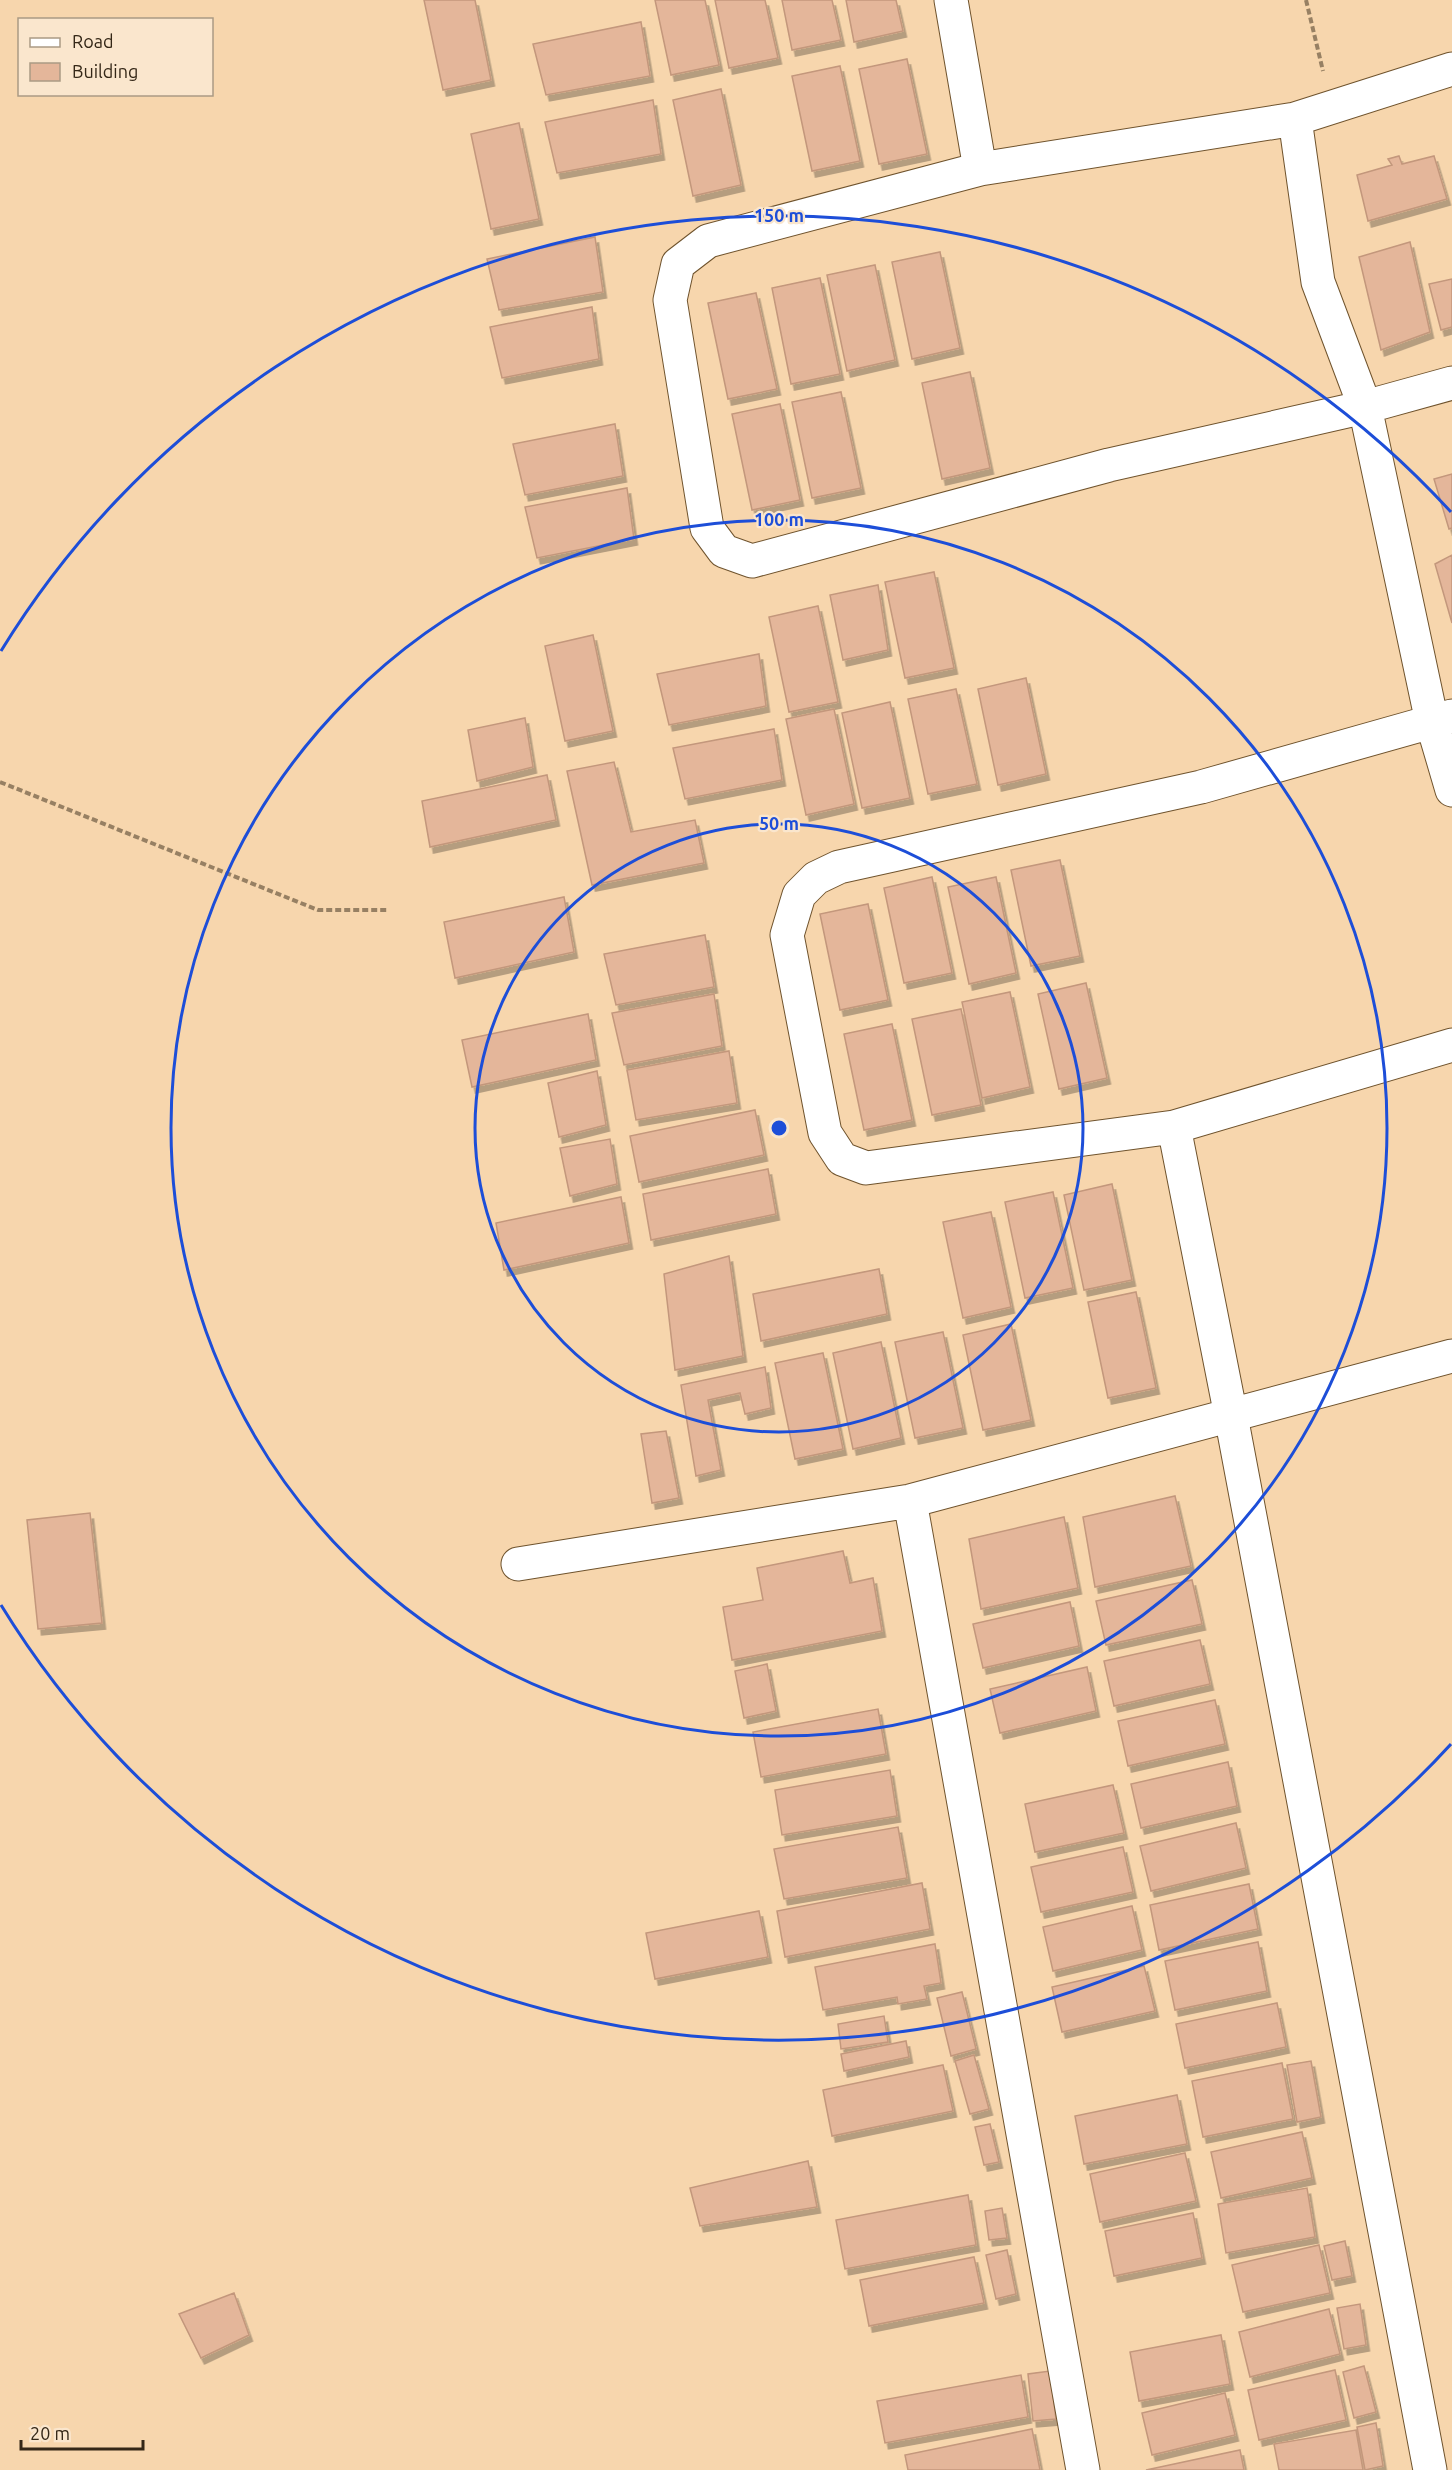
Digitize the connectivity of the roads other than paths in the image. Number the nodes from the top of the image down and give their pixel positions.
1 (951, 0) edge
2 (1452, 69) edge
3 (1295, 118) junction
4 (980, 169) junction
5 (1452, 382) edge
6 (1365, 407) junction
7 (1442, 719) edge
8 (1452, 790) edge
9 (1452, 1045) edge
10 (1174, 1127) junction
11 (1452, 1356) edge
12 (1232, 1416) junction
13 (910, 1502) junction
14 (518, 1564) dead end
15 (1083, 2470) edge
16 (1430, 2470) edge

1 - 4 street
2 - 3 street
3 - 4 street
3 - 6 street
4 - 6 street
5 - 6 street
6 - 7 street
7 - 8 street
7 - 10 street
9 - 10 street
10 - 12 street
11 - 12 street
12 - 13 street
12 - 16 street
13 - 14 street
13 - 15 street

